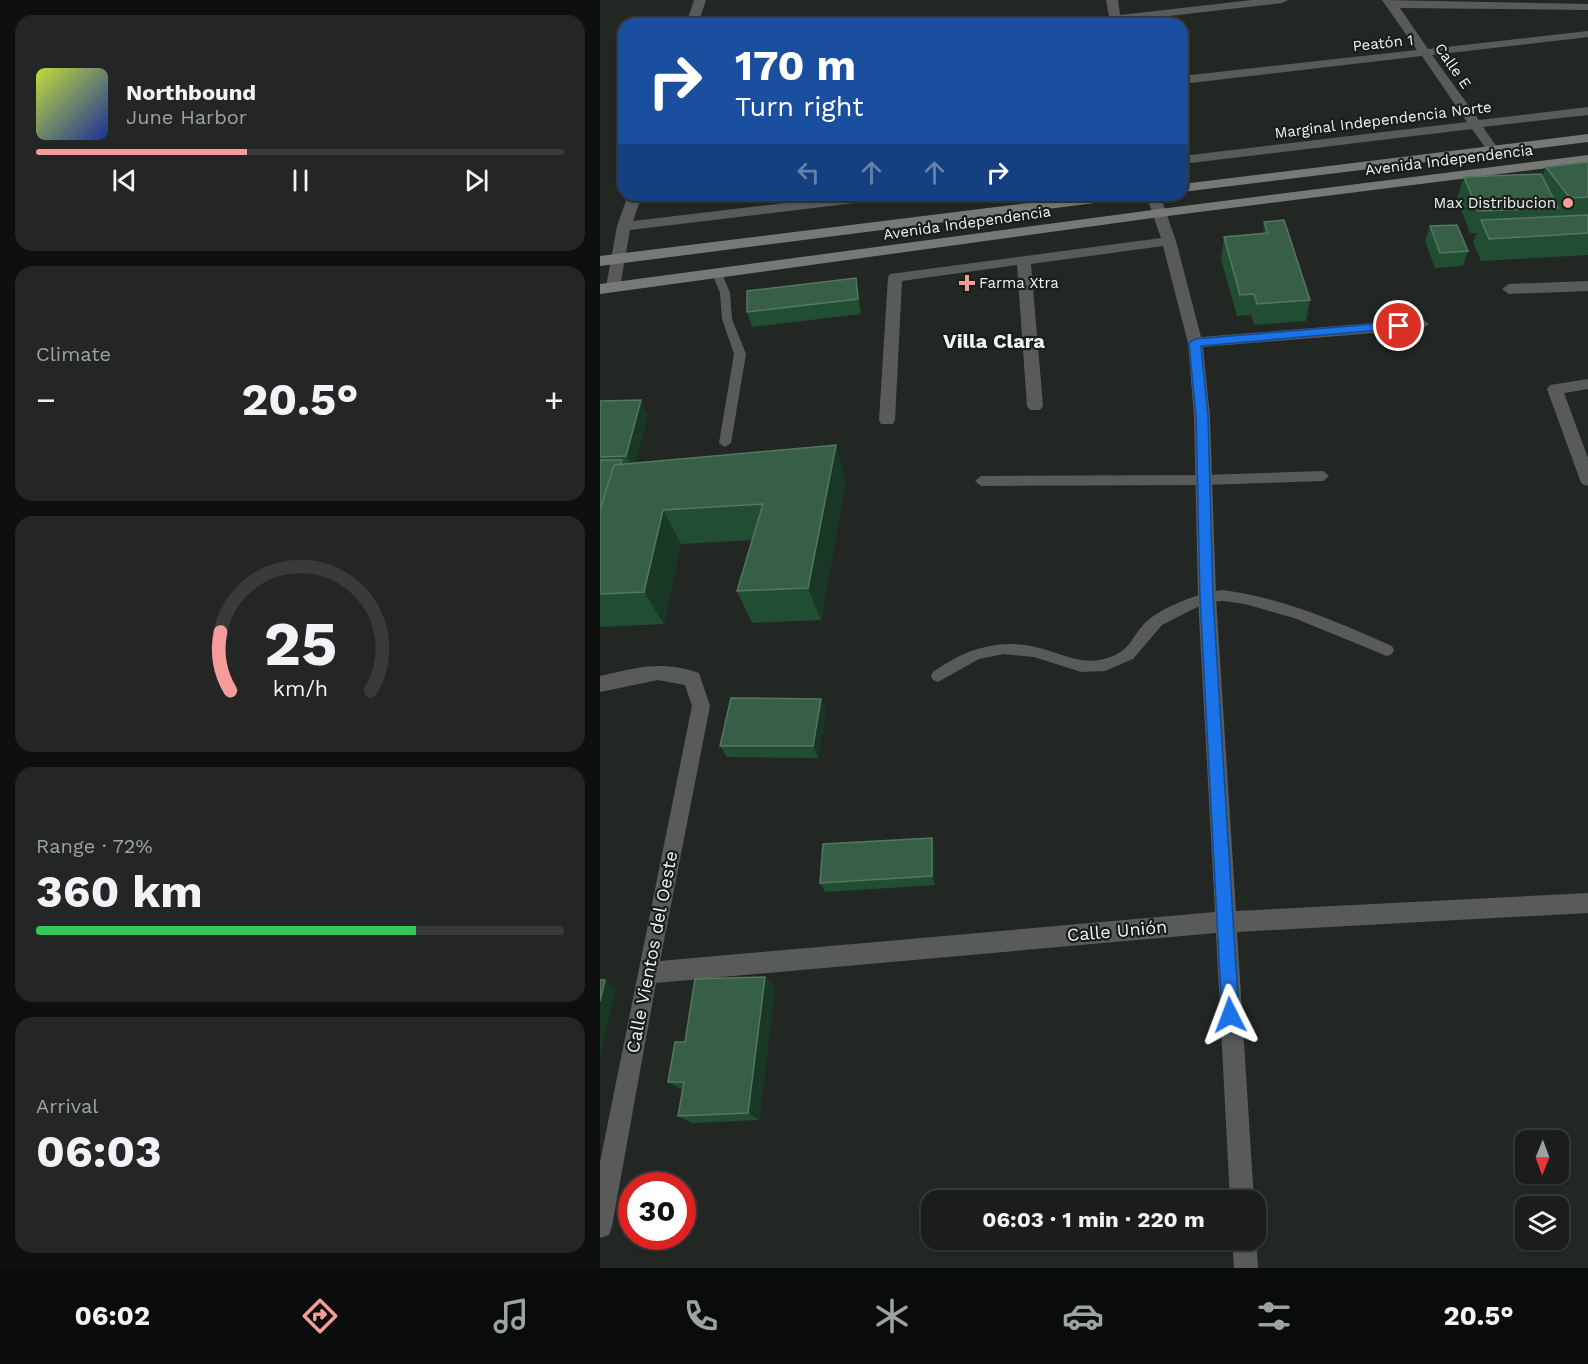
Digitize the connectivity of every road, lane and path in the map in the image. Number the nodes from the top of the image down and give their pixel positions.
1 (701, 0) edge
2 (1112, 0) edge
3 (1282, 0) edge
4 (1248, 2) edge
5 (1390, 3) edge
6 (1588, 7) edge
7 (694, 18) edge
8 (1115, 18) edge
9 (1123, 18) edge
10 (1588, 34) edge
11 (1425, 53) junction
12 (1188, 79) edge
13 (1588, 111) edge
14 (1476, 125) junction
15 (1588, 138) edge
16 (1493, 150) junction
17 (1188, 159) edge
18 (1588, 159) edge
19 (1188, 187) edge
20 (633, 201) edge
21 (837, 201) edge
22 (1078, 201) edge
23 (1156, 201) edge
24 (1160, 213) junction
25 (624, 226) junction
26 (1169, 241) junction
27 (617, 259) junction
28 (1024, 259) junction
29 (600, 261) edge
30 (717, 273) junction
31 (1588, 286) edge
32 (606, 288) edge
33 (1509, 289) dead end
34 (1422, 324) dead end
35 (1195, 343) junction
36 (1588, 384) edge
37 (1035, 405) dead end
38 (887, 420) dead end
39 (725, 443) dead end
40 (1323, 476) dead end
41 (1204, 480) junction
42 (1588, 480) edge
43 (981, 481) dead end
44 (1207, 597) junction
45 (1387, 650) dead end
46 (938, 676) dead end
47 (600, 684) edge
48 (1588, 903) edge
49 (1225, 922) junction
50 (647, 973) junction
51 (1241, 1190) edge
52 (600, 1226) edge
53 (1245, 1250) edge
54 (1246, 1268) edge

1 - 7 street
2 - 8 street
3 - 4 street
4 - 9 street
5 - 6 street
5 - 11 street, Calle E
10 - 11 street, Peatón 1
11 - 12 street, Peatón 1
11 - 14 street, Calle E
13 - 14 street, Marginal Independencia Norte
14 - 16 street, Calle E
14 - 17 street, Marginal Independencia Norte
15 - 16 main road, Avenida Independencia
16 - 19 main road, Avenida Independencia
18 - 24 main road, Avenida Independencia
20 - 25 street
21 - 25 street
22 - 27 main road, Avenida Independencia
23 - 24 street
24 - 26 street
24 - 30 main road, Avenida Independencia
25 - 27 street
26 - 28 street
26 - 35 street
27 - 29 main road, Avenida Independencia
27 - 32 street
28 - 37 street
28 - 38 street
30 - 32 main road, Avenida Independencia
30 - 39 lane
31 - 33 street
34 - 35 street
35 - 41 street
36 - 42 street
40 - 41 lane
41 - 43 lane
41 - 44 street
44 - 45 lane
44 - 46 lane
44 - 49 street
47 - 50 street, Calle Vientos del Oeste
48 - 49 street, Calle Unión
49 - 50 street, Calle Unión
49 - 51 street
50 - 52 street, Calle Vientos del Oeste
53 - 54 street

